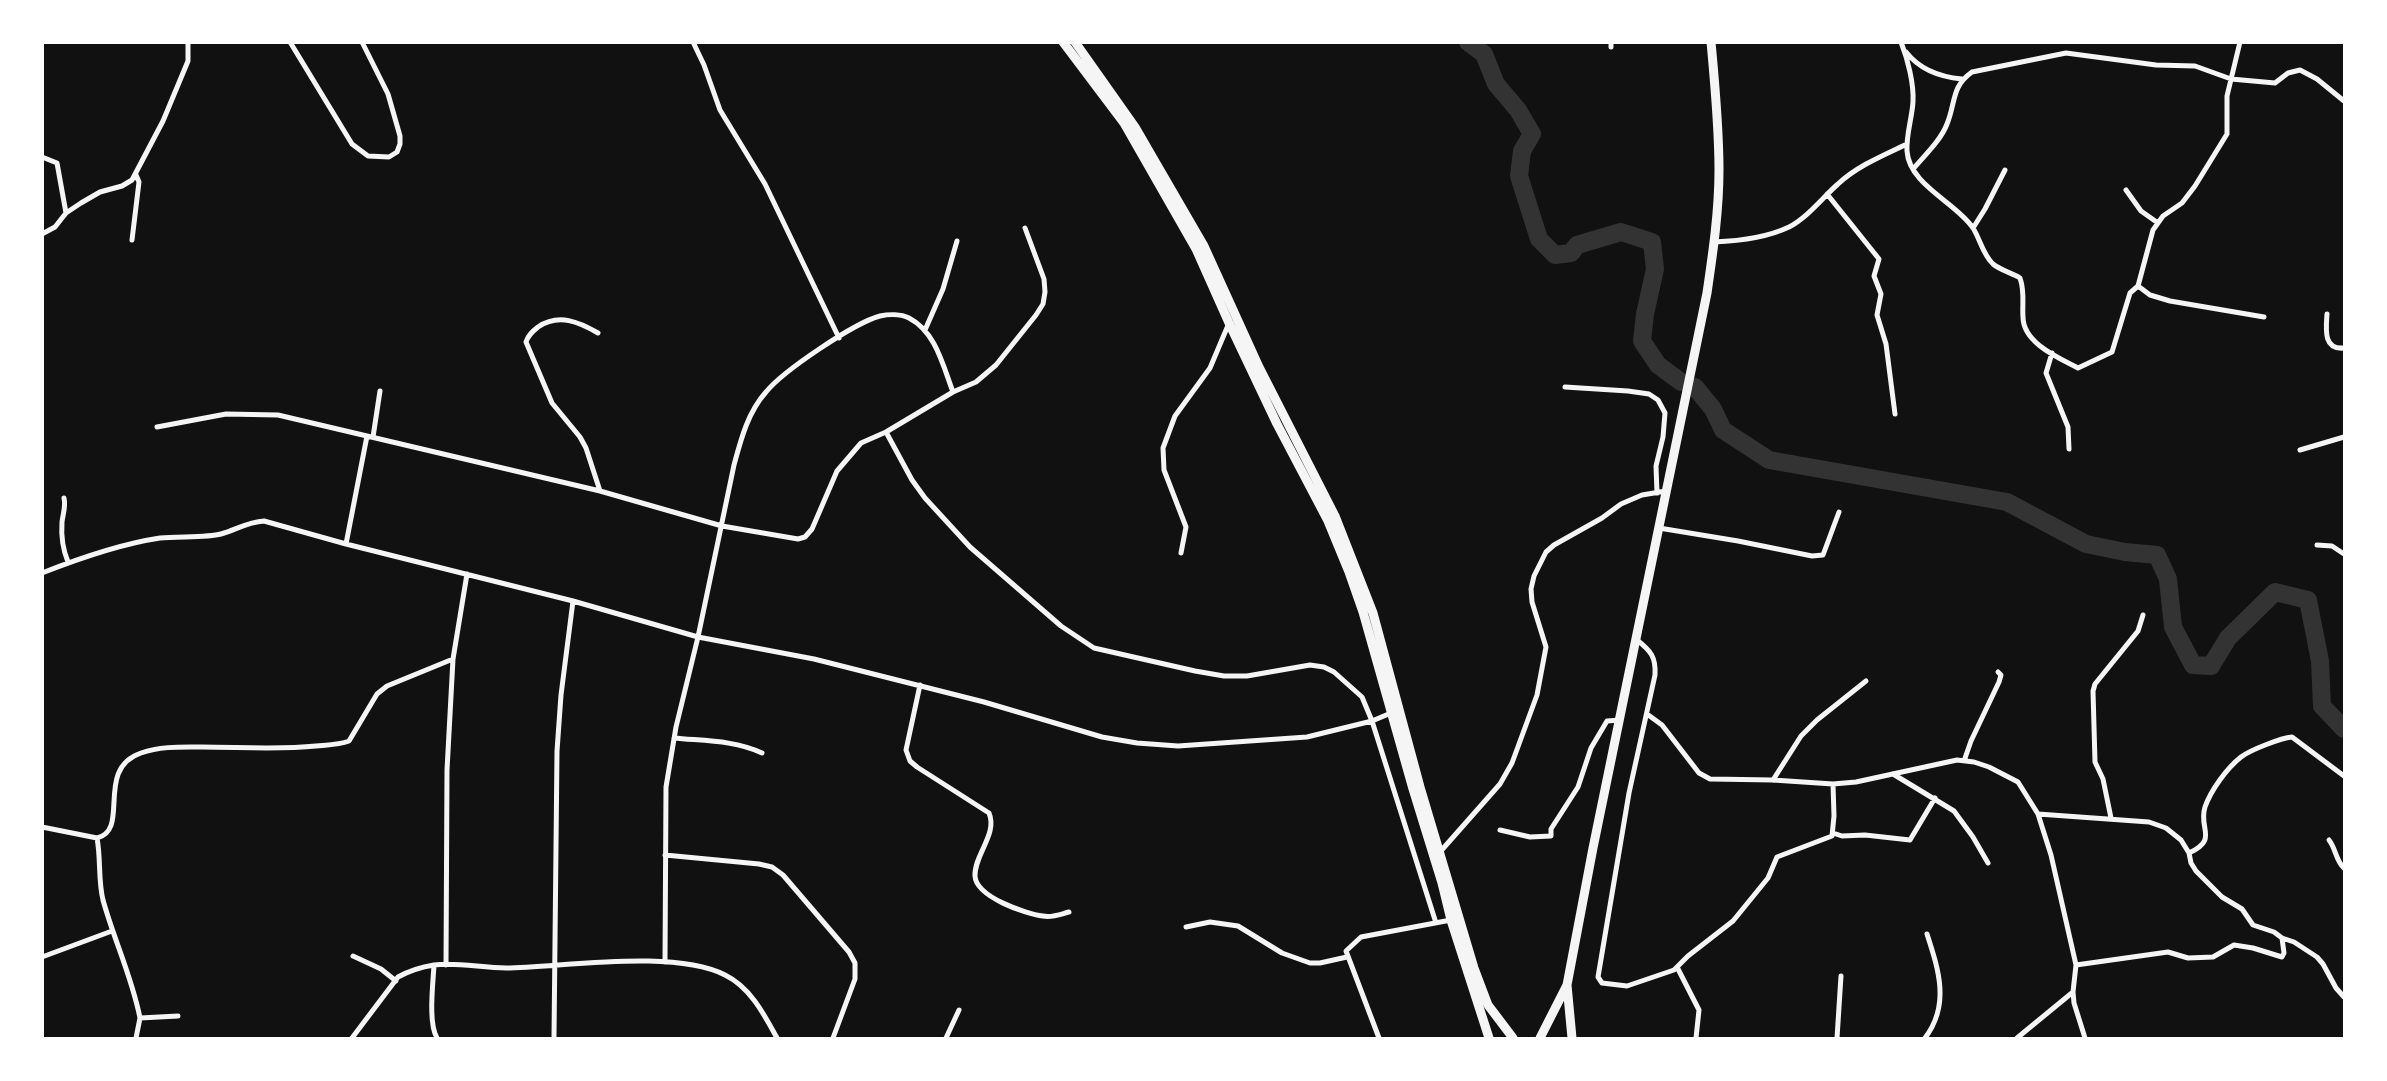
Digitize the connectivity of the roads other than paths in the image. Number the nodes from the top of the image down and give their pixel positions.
1 (188, 42) edge
2 (290, 42) edge
3 (362, 42) edge
4 (693, 42) edge
5 (1063, 42) edge
6 (1075, 42) edge
7 (1711, 42) edge
8 (1901, 42) edge
9 (2240, 42) edge
10 (1904, 49) junction
11 (1962, 79) junction
12 (2231, 79) junction
13 (2344, 101) edge
14 (1907, 144) junction
15 (42, 157) edge
16 (1914, 168) junction
17 (2005, 170) dead end
18 (136, 174) junction
19 (2126, 190) dead end
20 (1827, 194) junction
21 (66, 213) junction
22 (2158, 223) junction
23 (1025, 228) dead end
24 (1972, 228) junction
25 (42, 234) edge
26 (132, 240) dead end
27 (957, 241) dead end
28 (1714, 242) junction
29 (2138, 286) junction
30 (2327, 314) dead end
31 (2264, 317) dead end
32 (1229, 324) junction
33 (925, 330) junction
34 (598, 333) dead end
35 (839, 338) junction
36 (2344, 348) edge
37 (2052, 353) junction
38 (1565, 387) dead end
39 (380, 391) dead end
40 (953, 392) junction
41 (1895, 414) dead end
42 (157, 427) dead end
43 (886, 432) junction
44 (367, 436) junction
45 (373, 437) junction
46 (2344, 437) edge
47 (2068, 449) dead end
48 (2300, 450) dead end
49 (600, 491) junction
50 (1661, 492) junction
51 (64, 498) dead end
52 (1839, 512) dead end
53 (722, 526) junction
54 (1659, 528) junction
55 (346, 544) junction
56 (2317, 545) dead end
57 (1181, 553) dead end
58 (2344, 554) edge
59 (68, 562) junction
60 (42, 573) edge
61 (467, 574) junction
62 (572, 601) junction
63 (2143, 615) dead end
64 (698, 637) junction
65 (1637, 640) junction
66 (453, 659) junction
67 (1998, 672) dead end
68 (1866, 681) dead end
69 (920, 685) junction
70 (1392, 712) junction
71 (1647, 714) junction
72 (1620, 720) junction
73 (1372, 721) junction
74 (674, 738) junction
75 (762, 753) dead end
76 (1964, 761) junction
77 (1893, 774) junction
78 (2344, 776) edge
79 (1773, 780) junction
80 (1833, 784) junction
81 (1935, 798) junction
82 (2038, 814) junction
83 (2111, 818) junction
84 (42, 827) edge
85 (1500, 830) dead end
86 (1833, 833) junction
87 (97, 838) junction
88 (2329, 840) dead end
89 (1440, 852) junction
90 (2189, 853) junction
91 (665, 855) junction
92 (1988, 863) dead end
93 (2344, 868) edge
94 (1069, 912) dead end
95 (1450, 920) junction
96 (1436, 922) junction
97 (1186, 926) dead end
98 (112, 931) junction
99 (1926, 934) dead end
100 (2282, 938) junction
101 (353, 956) dead end
102 (42, 957) edge
103 (1347, 957) junction
104 (665, 962) junction
105 (434, 965) junction
106 (446, 965) junction
107 (2076, 965) junction
108 (554, 967) junction
109 (1678, 967) junction
110 (1841, 976) dead end
111 (396, 980) junction
112 (1567, 985) junction
113 (2072, 992) junction
114 (2344, 998) edge
115 (959, 1010) dead end
116 (178, 1016) dead end
117 (140, 1018) junction
118 (136, 1038) edge
119 (352, 1038) edge
120 (437, 1038) edge
121 (554, 1038) edge
122 (776, 1038) edge
123 (833, 1038) edge
124 (946, 1038) edge
125 (1379, 1038) edge
126 (1489, 1038) edge
127 (1512, 1038) edge
128 (1540, 1038) edge
129 (1572, 1038) edge
130 (1696, 1038) edge
131 (1837, 1038) edge
132 (1925, 1038) edge
133 (2017, 1038) edge
134 (2085, 1038) edge

1 - 18 street
2 - 3 street
4 - 35 street
5 - 32 highway
6 - 89 highway
7 - 28 highway
8 - 10 street
9 - 12 street
10 - 11 street
10 - 14 street
11 - 12 street
11 - 16 street
12 - 13 street
12 - 22 street
14 - 16 street
14 - 20 street
15 - 21 street
16 - 24 street
17 - 24 street
18 - 21 street
18 - 26 street
19 - 22 street
20 - 28 street
20 - 41 street
21 - 25 street
22 - 29 street
23 - 40 street
24 - 37 street
27 - 33 street
28 - 50 highway
29 - 31 street
29 - 37 street
30 - 36 street
32 - 57 street
32 - 70 highway
33 - 35 street
33 - 40 street
34 - 49 street
35 - 53 street
37 - 47 street
38 - 50 street
39 - 45 street
40 - 43 street
42 - 44 street
43 - 53 street
43 - 73 street
44 - 45 street
44 - 55 street
45 - 49 street
46 - 48 street
49 - 53 street
50 - 54 highway
50 - 89 street
51 - 59 street
52 - 54 street
53 - 64 street
54 - 65 highway
55 - 59 street
55 - 61 street
56 - 58 street
59 - 60 street
61 - 62 street
61 - 66 street
62 - 64 street
62 - 108 street
63 - 83 street
64 - 69 street
64 - 74 street
65 - 71 street
65 - 72 highway
66 - 87 street
66 - 106 street
67 - 76 street
68 - 79 street
69 - 73 street
69 - 94 street
70 - 73 street
70 - 95 highway
71 - 79 street
71 - 109 street
72 - 85 street
72 - 112 highway
73 - 96 street
74 - 75 street
74 - 91 street
76 - 77 street
76 - 82 street
77 - 80 street
77 - 81 street
78 - 90 street
79 - 80 street
80 - 86 street
81 - 86 street
81 - 92 street
82 - 83 street
82 - 107 street
83 - 90 street
84 - 87 street
86 - 109 street
87 - 98 street
88 - 93 street
89 - 127 highway
90 - 100 street
91 - 104 street
91 - 123 street
95 - 96 street
95 - 126 highway
96 - 103 street
97 - 103 street
98 - 102 street
98 - 117 street
99 - 132 street
100 - 107 street
100 - 114 street
101 - 111 street
103 - 125 street
104 - 108 street
104 - 122 street
105 - 106 street
105 - 111 street
105 - 120 street
106 - 108 street
107 - 113 street
108 - 121 street
109 - 130 street
110 - 131 street
111 - 119 street
112 - 128 highway
112 - 129 highway
113 - 133 street
113 - 134 street
115 - 124 street
116 - 117 street
117 - 118 street

